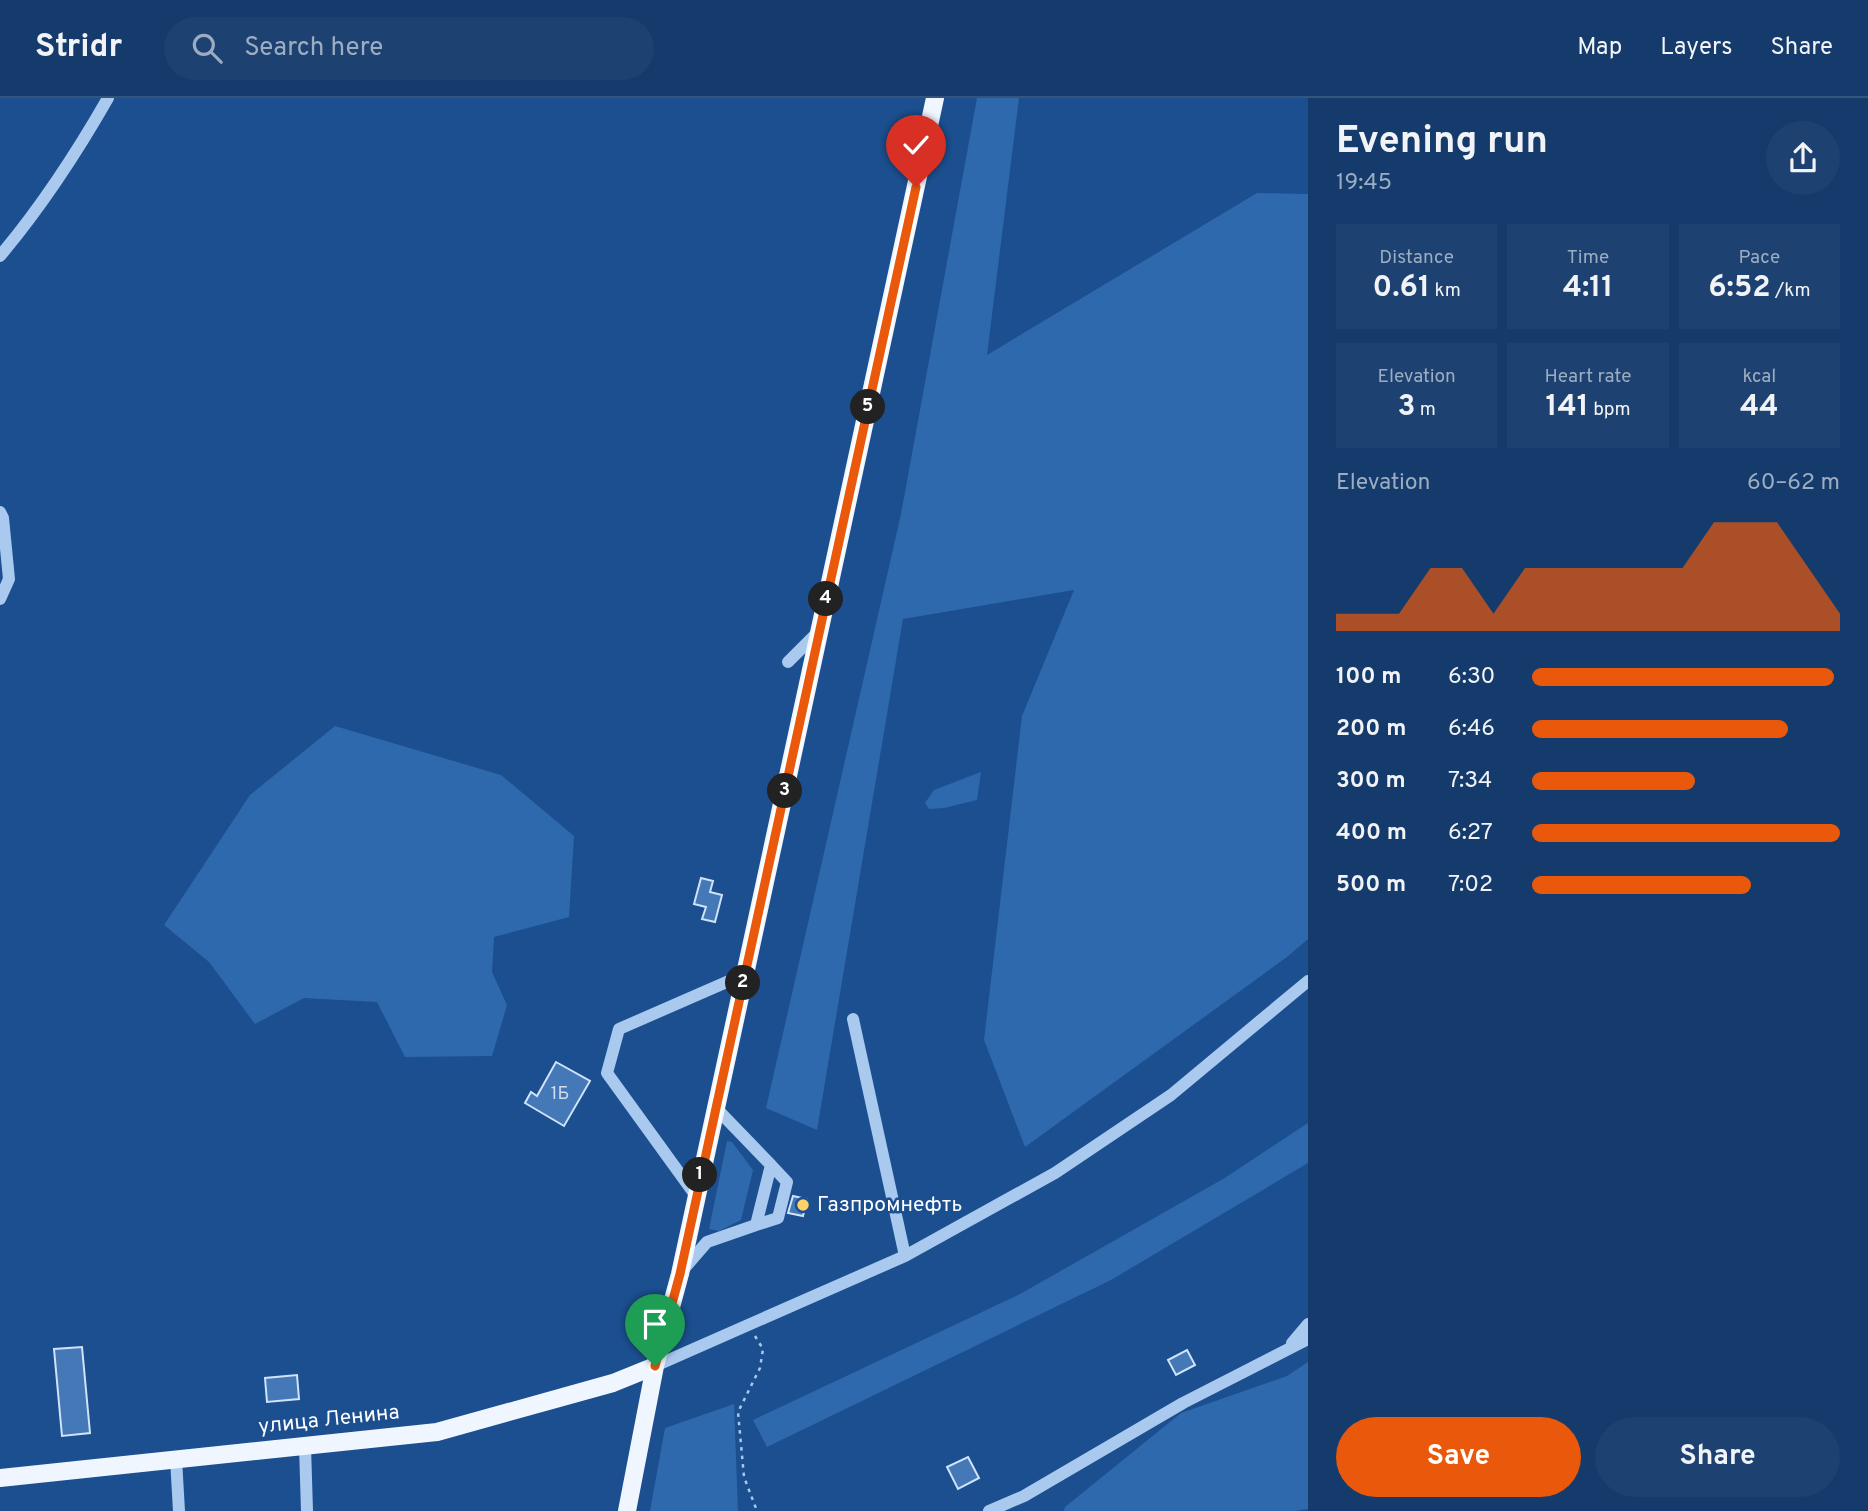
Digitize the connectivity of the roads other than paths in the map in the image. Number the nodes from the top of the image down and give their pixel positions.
1 (108, 98) edge
2 (935, 98) edge
3 (0, 256) edge
4 (0, 512) edge
5 (0, 599) edge
6 (820, 630) junction
7 (788, 662) dead end
8 (745, 974) junction
9 (1308, 981) edge
10 (853, 1019) dead end
11 (715, 1107) junction
12 (771, 1165) junction
13 (696, 1196) junction
14 (756, 1225) junction
15 (905, 1256) junction
16 (680, 1274) junction
17 (1308, 1324) edge
18 (1308, 1339) edge
19 (1287, 1349) junction
20 (655, 1366) junction
21 (304, 1446) junction
22 (176, 1459) junction
23 (0, 1478) edge
24 (178, 1511) edge
25 (307, 1511) edge
26 (627, 1511) edge
27 (989, 1511) edge

1 - 3 street
2 - 6 main road
4 - 5 street
6 - 7 street
6 - 8 main road
8 - 11 main road
8 - 13 street
9 - 15 street
10 - 15 street
11 - 12 street
11 - 13 main road
12 - 14 street
12 - 14 street
13 - 16 main road
14 - 16 street
15 - 20 street
16 - 20 main road
17 - 19 street
18 - 19 street
19 - 27 street
20 - 21 main road, улица Ленина
20 - 26 main road
21 - 22 main road, улица Ленина
21 - 25 street
22 - 23 main road, улица Ленина
22 - 24 street

